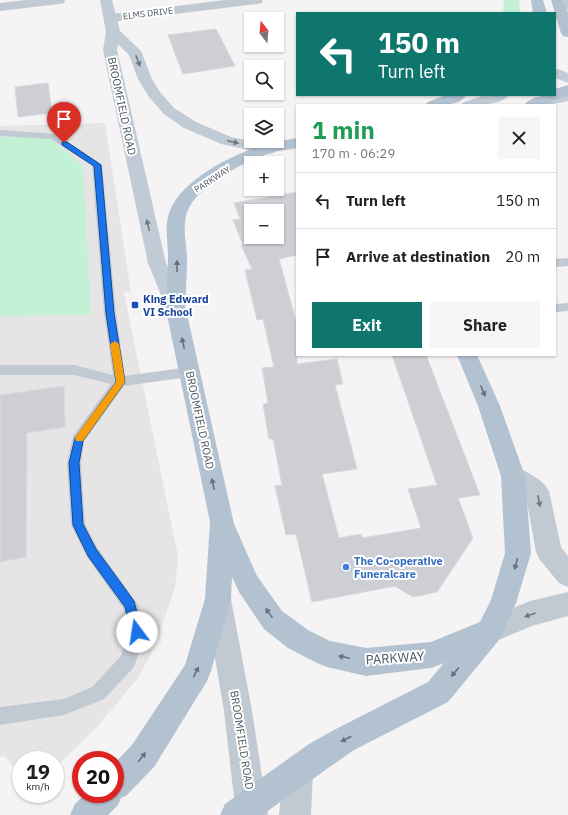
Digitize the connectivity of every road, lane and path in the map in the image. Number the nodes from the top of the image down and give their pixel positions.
1 (59, 0) edge
2 (106, 0) edge
3 (257, 0) edge
4 (537, 0) edge
5 (557, 0) edge
6 (564, 0) edge
7 (0, 6) edge
8 (568, 6) edge
9 (540, 12) edge
10 (112, 25) junction
11 (568, 33) edge
12 (456, 96) edge
13 (498, 96) edge
14 (546, 96) edge
15 (568, 96) edge
16 (538, 103) edge
17 (436, 104) edge
18 (472, 104) edge
19 (0, 134) edge
20 (296, 143) edge
21 (244, 144) edge
22 (284, 145) edge
23 (270, 148) joint
24 (296, 156) edge
25 (568, 262) edge
26 (556, 263) edge
27 (175, 305) junction
28 (568, 307) edge
29 (556, 308) edge
30 (467, 356) edge
31 (0, 370) edge
32 (189, 372) junction
33 (120, 382) junction
34 (513, 476) junction
35 (222, 522) junction
36 (568, 575) edge
37 (218, 599) junction
38 (568, 604) edge
39 (489, 631) junction
40 (0, 716) edge
41 (298, 771) junction
42 (124, 776) edge
43 (98, 803) edge
44 (247, 811) edge
45 (86, 815) edge
46 (295, 815) edge

1 - 7 street
2 - 10 main road, BROOMFIELD ROAD
3 - 10 street, ELMS DRIVE
4 - 9 main road
5 - 11 main road
6 - 8 main road
10 -> 21 main road, BROOMFIELD ROAD
27 -> 10 main road, BROOMFIELD ROAD
12 - 17 main road
13 - 18 main road
14 - 16 main road
15 - 16 main road
19 - 33 lane
20 - 22 main road, PARKWAY
23 - 24 main road
27 -> 23 main road, PARKWAY
25 - 26 lane
32 -> 27 main road, BROOMFIELD ROAD
28 - 29 lane
30 -> 34 main road
31 - 33 lane
32 - 33 lane
35 -> 32 main road, BROOMFIELD ROAD
33 - 40 lane
34 -> 36 street
34 -> 39 main road
35 - 37 main road, BROOMFIELD ROAD
39 -> 35 main road, PARKWAY
42 -> 37 main road
37 - 44 street, BROOMFIELD ROAD
38 -> 39 street
39 -> 41 main road
41 - 44 main road
41 - 46 street
43 - 45 main road

